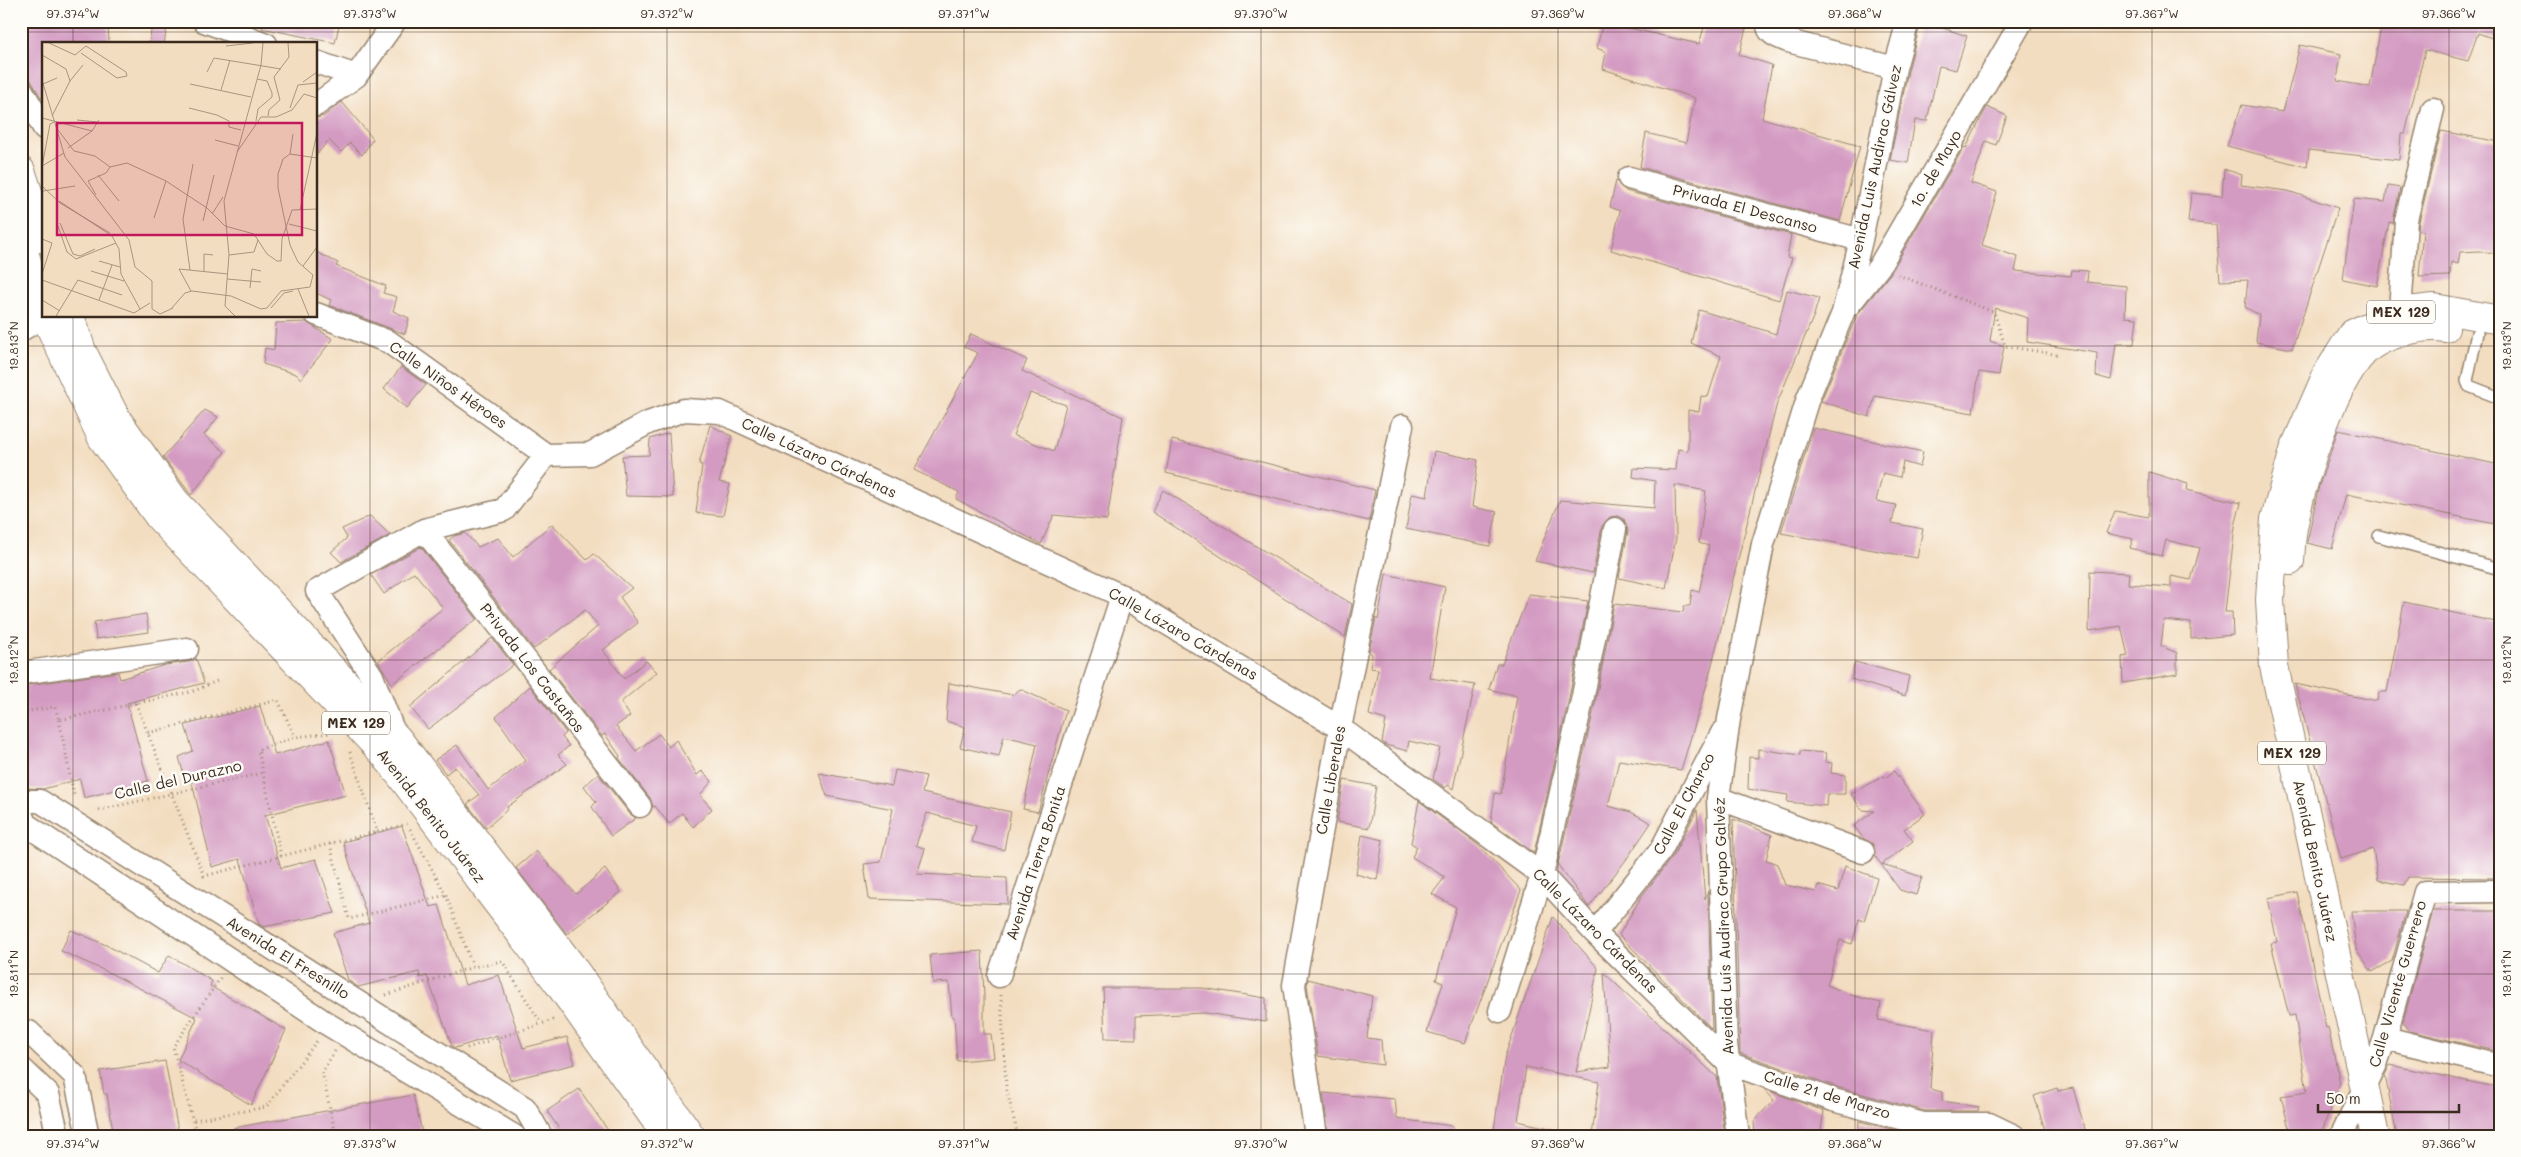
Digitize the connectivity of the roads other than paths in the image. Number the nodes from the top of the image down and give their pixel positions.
1 (204, 21) edge
2 (395, 21) edge
3 (1768, 21) edge
4 (1908, 21) edge
5 (2022, 21) edge
6 (261, 42) edge
7 (318, 63) edge
8 (1895, 68) junction
9 (356, 76) junction
10 (21, 89) edge
11 (318, 104) edge
12 (2433, 109) dead end
13 (42, 125) edge
14 (21, 172) edge
15 (1629, 178) dead end
16 (42, 234) edge
17 (1861, 240) junction
18 (21, 243) edge
19 (42, 309) edge
20 (2400, 312) junction
21 (1843, 313) junction
22 (318, 315) edge
23 (42, 316) edge
24 (2434, 317) junction
25 (45, 318) edge
26 (71, 318) edge
27 (21, 330) edge
28 (2492, 330) edge
29 (2500, 398) edge
30 (1402, 426) dead end
31 (546, 455) junction
32 (1615, 529) dead end
33 (424, 530) junction
34 (2380, 536) dead end
35 (2500, 569) edge
36 (1122, 596) junction
37 (187, 649) dead end
38 (21, 673) edge
39 (1730, 719) junction
40 (1340, 728) junction
41 (397, 738) junction
42 (1718, 798) junction
43 (21, 801) edge
44 (640, 806) dead end
45 (21, 813) edge
46 (1863, 852) dead end
47 (1542, 875) junction
48 (2500, 891) edge
49 (1596, 933) junction
50 (1000, 976) road end
51 (1500, 1011) dead end
52 (29, 1032) dead end
53 (2385, 1038) junction
54 (1728, 1063) junction
55 (2376, 1064) junction
56 (2500, 1066) edge
57 (21, 1068) edge
58 (2364, 1089) junction
59 (58, 1136) edge
60 (88, 1136) edge
61 (514, 1136) edge
62 (541, 1136) edge
63 (667, 1136) edge
64 (691, 1136) edge
65 (1316, 1136) edge
66 (1738, 1136) edge
67 (2014, 1136) edge
68 (2341, 1136) edge
69 (2375, 1136) edge
70 (2391, 1136) edge

1 - 6 street
2 - 9 street
3 - 8 street
4 - 8 street, Avenida Luis Audirac Gálvez
5 - 21 street, 1o. de Mayo
7 - 9 street
8 - 17 street, Avenida Luis Audirac Gálvez
9 - 11 street
10 - 13 street
12 - 20 street
14 - 16 main road
15 - 17 street, Privada El Descanso
17 - 21 street, Avenida Luis Audirac Gálvez
18 - 19 main road, Avenida Benito Juárez / MEX 129
20 - 24 main road, Avenida Benito Juárez / MEX 129
20 - 58 main road, Avenida Benito Juárez / MEX 129
21 - 39 street, Avenida Luís Audirac Grupo Galvéz
22 - 31 street, Calle Niños Héroes
23 - 27 street
24 - 28 main road, Avenida Benito Juárez / MEX 129
24 - 55 main road, Avenida Benito Juárez / MEX 129
25 - 63 main road, Avenida Benito Juárez / MEX 129
26 - 41 main road, Avenida Benito Juárez / MEX 129
28 - 29 lane
30 - 40 street, Calle Liberales
31 - 33 street
31 - 36 street, Calle Lázaro Cárdenas
32 - 47 street
33 - 41 street
33 - 44 street, Privada Los Castaños
34 - 35 lane
36 - 40 street, Calle Lázaro Cárdenas
36 - 50 street, Avenida Tierra Bonita
37 - 38 street
39 - 42 street, Avenida Luís Audirac Grupo Galvéz
39 - 49 street, Calle El Charco
40 - 47 street, Calle Lázaro Cárdenas
40 - 65 street, Calle Liberales
41 - 64 main road, Avenida Benito Juárez / MEX 129
42 - 46 street
42 - 54 street, Avenida Luís Audirac Grupo Galvéz
43 - 62 street, Avenida El Fresnillo
45 - 61 street, Avenida El Fresnillo
47 - 49 street, Calle Lázaro Cárdenas
47 - 51 street
48 - 53 street, Calle Vicente Guerrero
49 - 54 street, Calle Lázaro Cárdenas
52 - 60 street
53 - 55 street, Calle Vicente Guerrero
53 - 56 street
54 - 66 street, Avenida Luís Audirac Grupo Galvéz
54 - 67 street, Calle 21 de Marzo
55 - 58 street, Calle Vicente Guerrero
55 - 70 main road, Avenida Benito Juárez / MEX 129
57 - 59 street
58 - 68 street
58 - 69 main road, Avenida Benito Juárez / MEX 129

